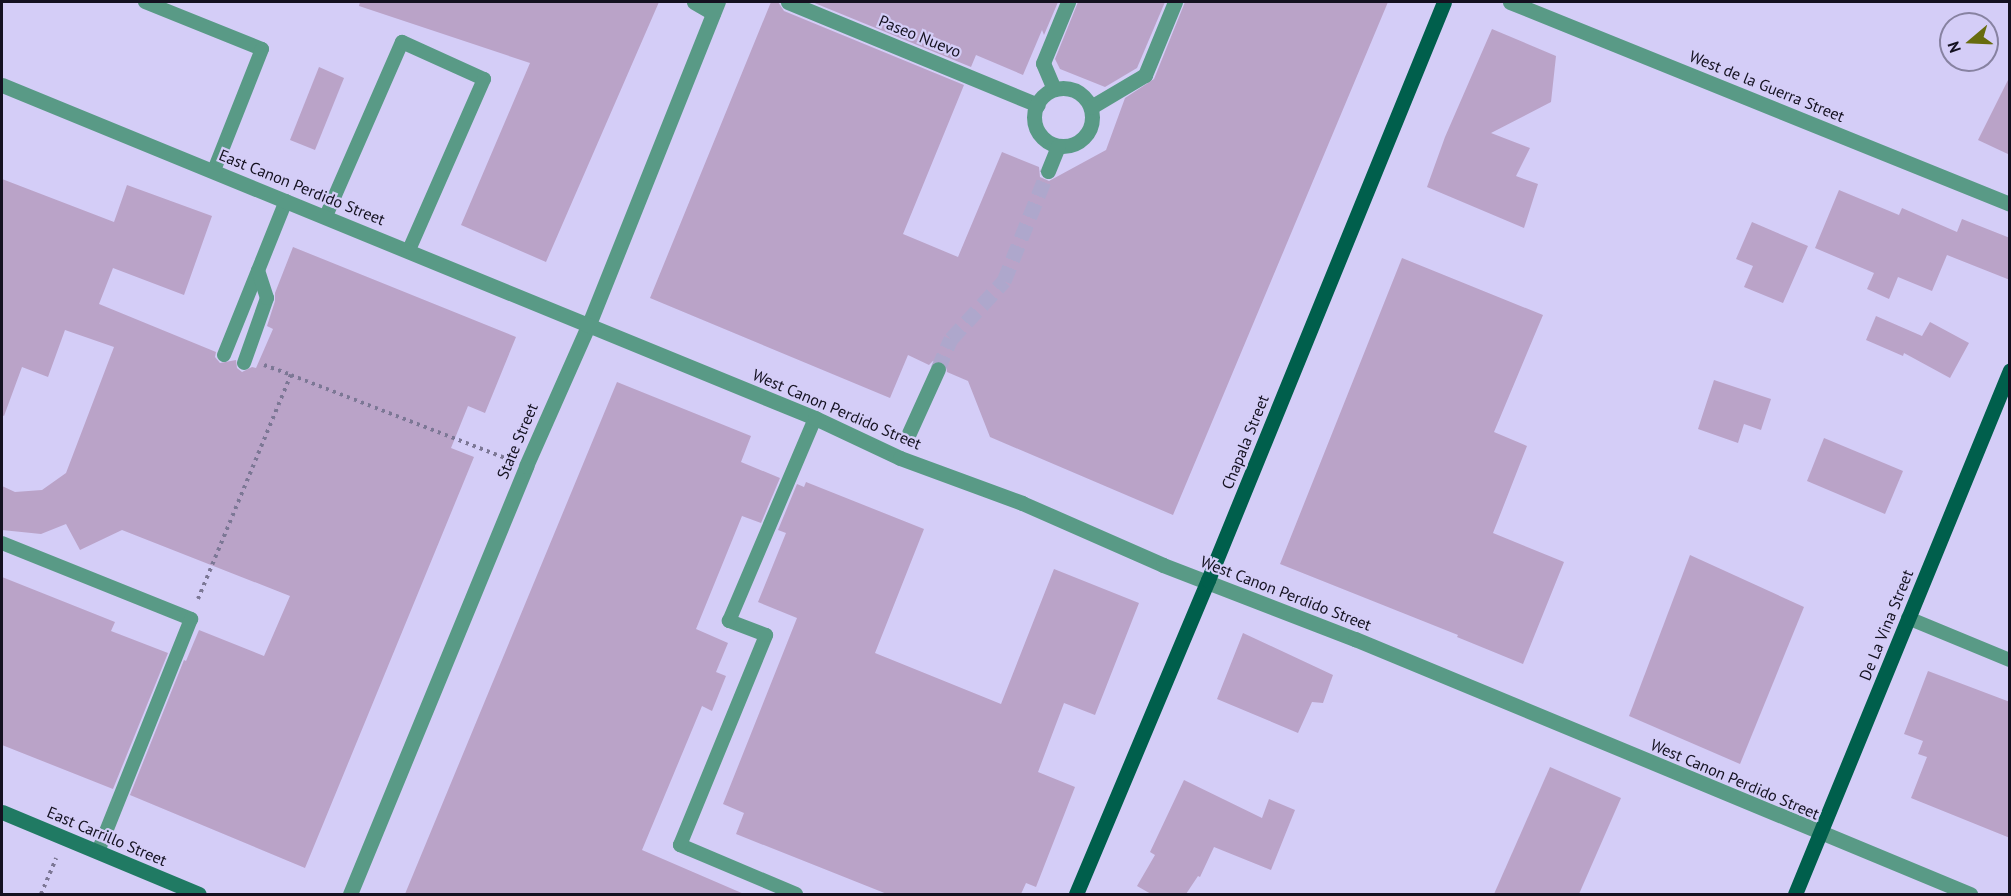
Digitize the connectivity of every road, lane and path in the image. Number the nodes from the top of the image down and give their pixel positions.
1 (145, 2) edge
2 (694, 2) edge
3 (788, 2) edge
4 (1068, 2) edge
5 (1175, 2) edge
6 (1444, 2) edge
7 (1510, 2) edge
8 (716, 7) edge
9 (2, 85) edge
10 (1054, 89) junction
11 (1038, 105) junction
12 (1091, 107) junction
13 (1058, 146) junction
14 (214, 170) junction
15 (1048, 171) tunnel mouth
16 (286, 201) junction
17 (2010, 204) edge
18 (326, 216) junction
19 (409, 250) junction
20 (258, 270) junction
21 (589, 324) junction
22 (224, 355) dead end
23 (244, 363) dead end
24 (938, 369) tunnel mouth
25 (2010, 370) edge
26 (815, 418) junction
27 (909, 433) dead end
28 (525, 466) junction
29 (2, 543) edge
30 (1208, 580) junction
31 (190, 618) junction
32 (1908, 618) junction
33 (2010, 660) edge
34 (2, 812) edge
35 (1820, 834) junction
36 (64, 838) junction
37 (98, 852) junction
38 (41, 894) edge
39 (199, 894) edge
40 (350, 894) edge
41 (796, 894) edge
42 (1076, 894) edge
43 (1795, 894) edge
44 (1970, 894) edge

1 - 14 lane
2 - 8 street
3 - 11 street, Paseo Nuevo
4 - 10 street
5 - 12 street
6 - 30 main road, Chapala Street
7 - 17 street, West de la Guerra Street
8 - 21 street, State Street
9 - 14 street, East Canon Perdido Street
10 - 11 street
10 - 12 street
11 - 13 street
12 - 13 street
13 - 15 street
14 - 16 street, East Canon Perdido Street
16 - 18 street, East Canon Perdido Street
16 - 20 lane
18 - 19 street, East Canon Perdido Street
18 - 19 lane
19 - 21 street, East Canon Perdido Street
20 - 22 lane
20 - 23 lane
21 - 26 street, West Canon Perdido Street
21 - 28 street, State Street
24 - 27 street
25 - 32 main road, De La Vina Street
26 - 30 street, West Canon Perdido Street
26 - 41 lane
28 - 31 path
28 - 40 street, State Street
29 - 31 lane
30 - 35 street, West Canon Perdido Street
30 - 42 main road, Chapala Street
31 - 37 lane
32 - 33 lane
32 - 35 main road, De La Vina Street
34 - 36 main road, East Carrillo Street
35 - 43 main road, De La Vina Street
35 - 44 street, West Canon Perdido Street
36 - 37 main road, East Carrillo Street
36 - 38 path
37 - 39 main road, East Carrillo Street

